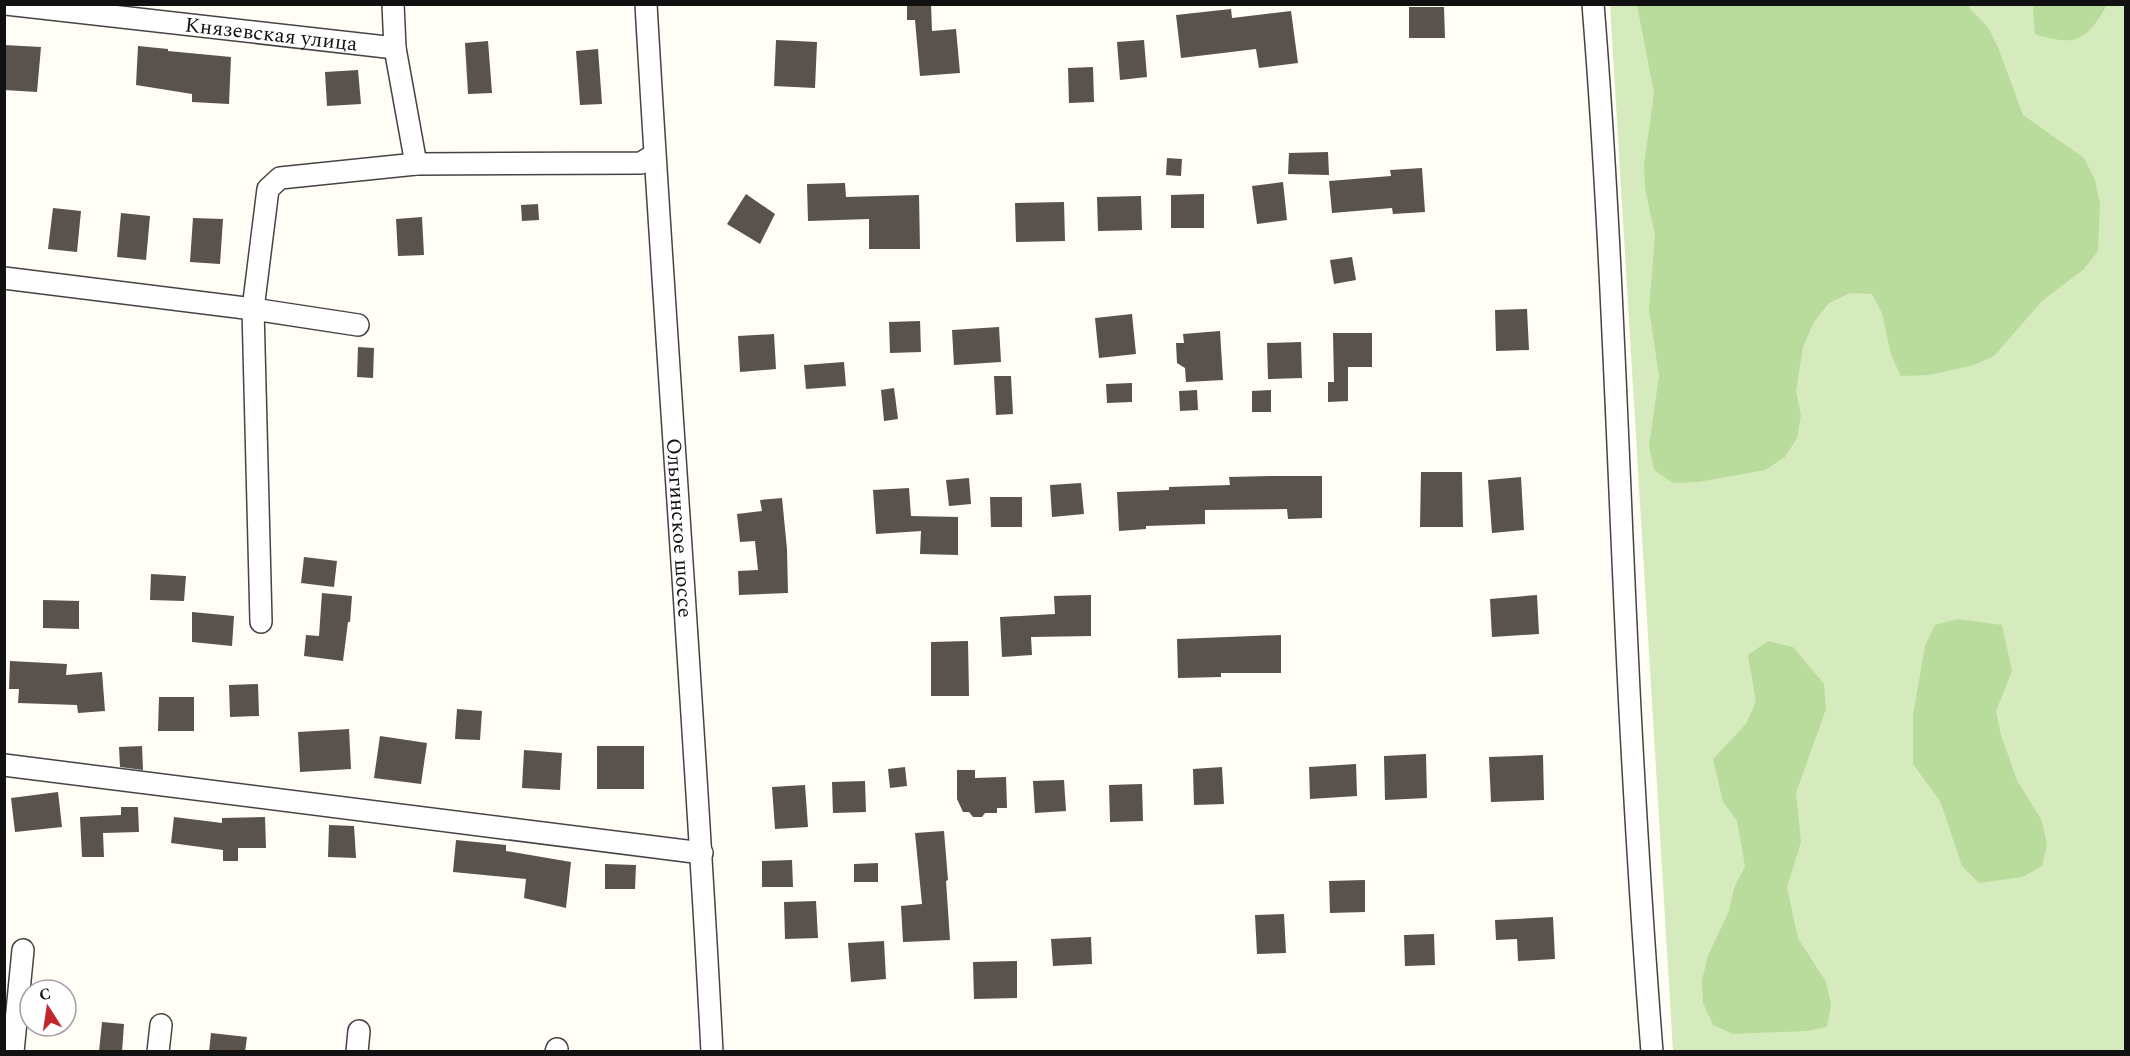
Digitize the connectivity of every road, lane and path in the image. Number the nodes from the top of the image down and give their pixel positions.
1 (6, 4) edge
2 (393, 4) edge
3 (646, 4) edge
4 (1593, 4) edge
5 (395, 48) junction
6 (654, 154) junction
7 (416, 164) junction
8 (4, 278) edge
9 (253, 309) junction
10 (358, 326) dead end
11 (261, 622) dead end
12 (4, 765) edge
13 (702, 853) junction
14 (23, 950) dead end
15 (161, 1025) dead end
16 (13, 1052) edge
17 (158, 1052) edge
18 (712, 1052) edge
19 (1652, 1052) edge

1 - 5 street, Князевская улица
2 - 5 street
3 - 6 street, Ольгинское шоссе
4 - 19 street
5 - 7 street
6 - 7 street
6 - 13 street, Ольгинское шоссе
7 - 9 street
8 - 9 street
9 - 10 street
9 - 11 street
12 - 13 street
13 - 18 street, Ольгинское шоссе
14 - 16 street
15 - 17 street

